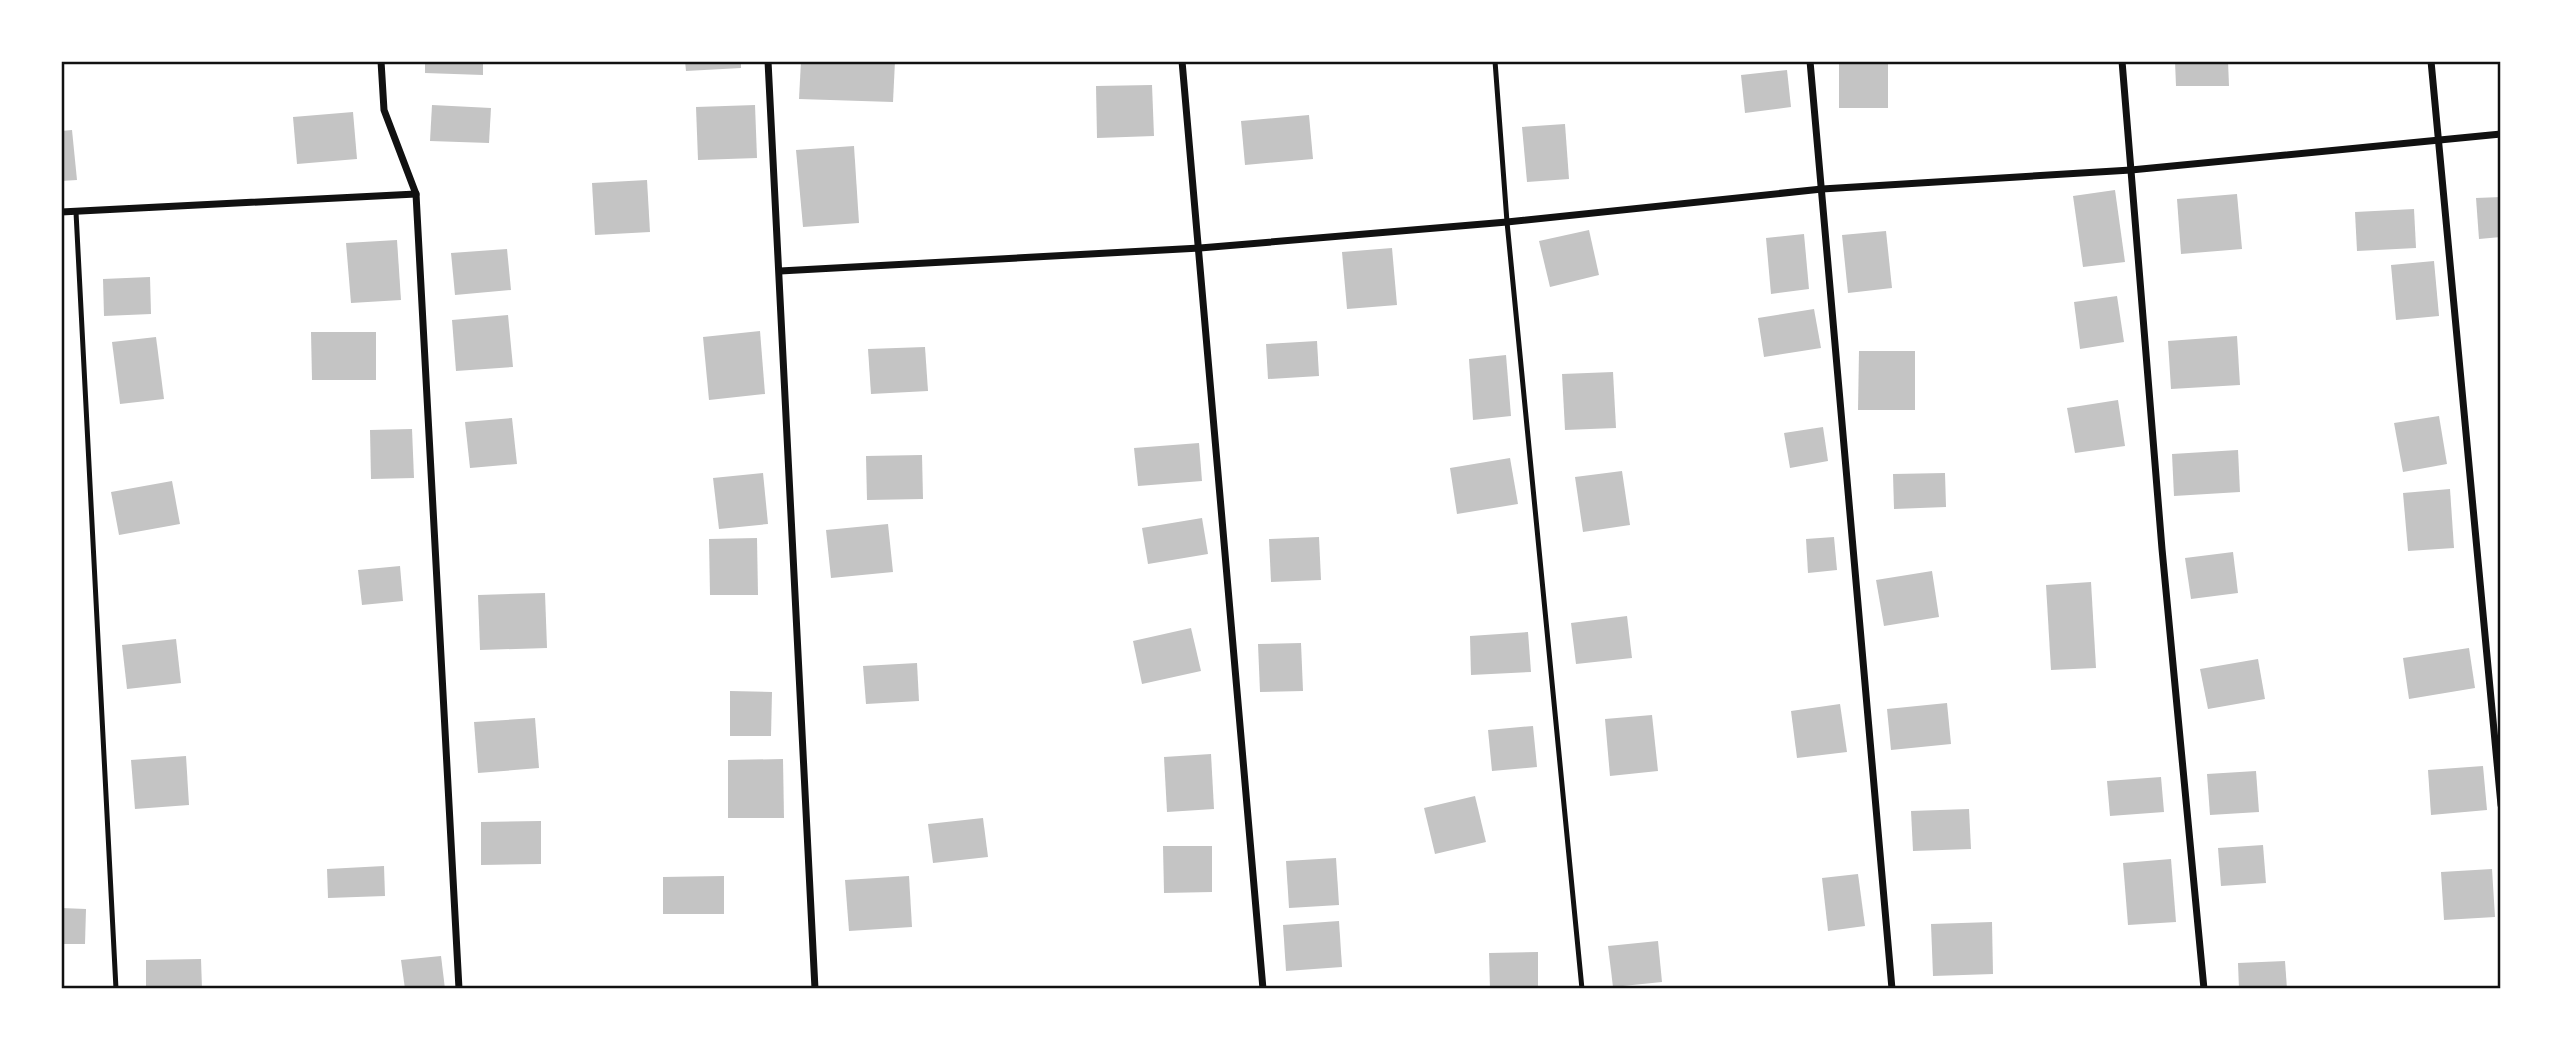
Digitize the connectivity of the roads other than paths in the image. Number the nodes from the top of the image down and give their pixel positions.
1 (382, 61) edge
2 (768, 61) edge
3 (1182, 61) edge
4 (1495, 61) edge
5 (1810, 61) edge
6 (2122, 61) edge
7 (2431, 61) edge
8 (2501, 134) edge
9 (2438, 139) junction
10 (2131, 170) junction
11 (1822, 189) junction
12 (416, 194) junction
13 (61, 212) edge
14 (76, 212) junction
15 (1507, 222) junction
16 (1200, 248) junction
17 (780, 271) junction
18 (2501, 805) edge
19 (116, 989) edge
20 (459, 989) edge
21 (815, 989) edge
22 (1263, 989) edge
23 (1582, 989) edge
24 (1892, 989) edge
25 (2204, 989) edge

1 - 12 street
2 - 17 street
3 - 16 street
4 - 15 lane
5 - 11 street
6 - 10 street
7 - 9 street
8 - 9 street
9 - 10 street
9 - 18 street
10 - 11 street
10 - 25 street
11 - 15 street
11 - 24 street
12 - 14 street
12 - 20 street
13 - 14 street
14 - 19 lane
15 - 16 street
15 - 23 lane
16 - 17 street
16 - 22 street
17 - 21 street

